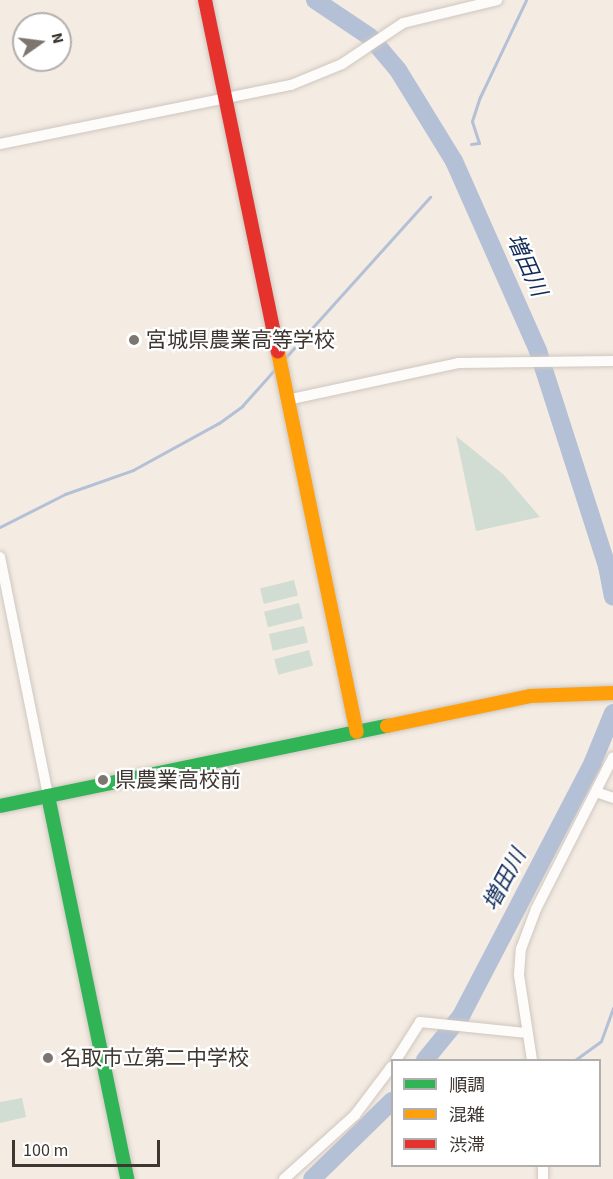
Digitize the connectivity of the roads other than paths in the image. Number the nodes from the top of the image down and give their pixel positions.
1 (205, 0) edge
2 (497, 0) edge
3 (226, 97) junction
4 (0, 144) edge
5 (613, 361) edge
6 (286, 400) junction
7 (0, 557) edge
8 (613, 693) edge
9 (357, 732) junction
10 (613, 757) edge
11 (596, 792) junction
12 (48, 796) junction
13 (613, 798) edge
14 (0, 806) edge
15 (527, 1033) junction
16 (397, 1059) edge
17 (532, 1059) edge
18 (391, 1069) edge
19 (127, 1179) edge
20 (284, 1179) edge

1 - 3 street
2 - 3 street
3 - 4 street
3 - 6 street
5 - 6 street
6 - 9 street
7 - 12 street
8 - 9 street
9 - 12 street
10 - 11 street
11 - 13 street
11 - 15 street
12 - 14 street
12 - 19 street
15 - 16 street
15 - 17 street
18 - 20 street

